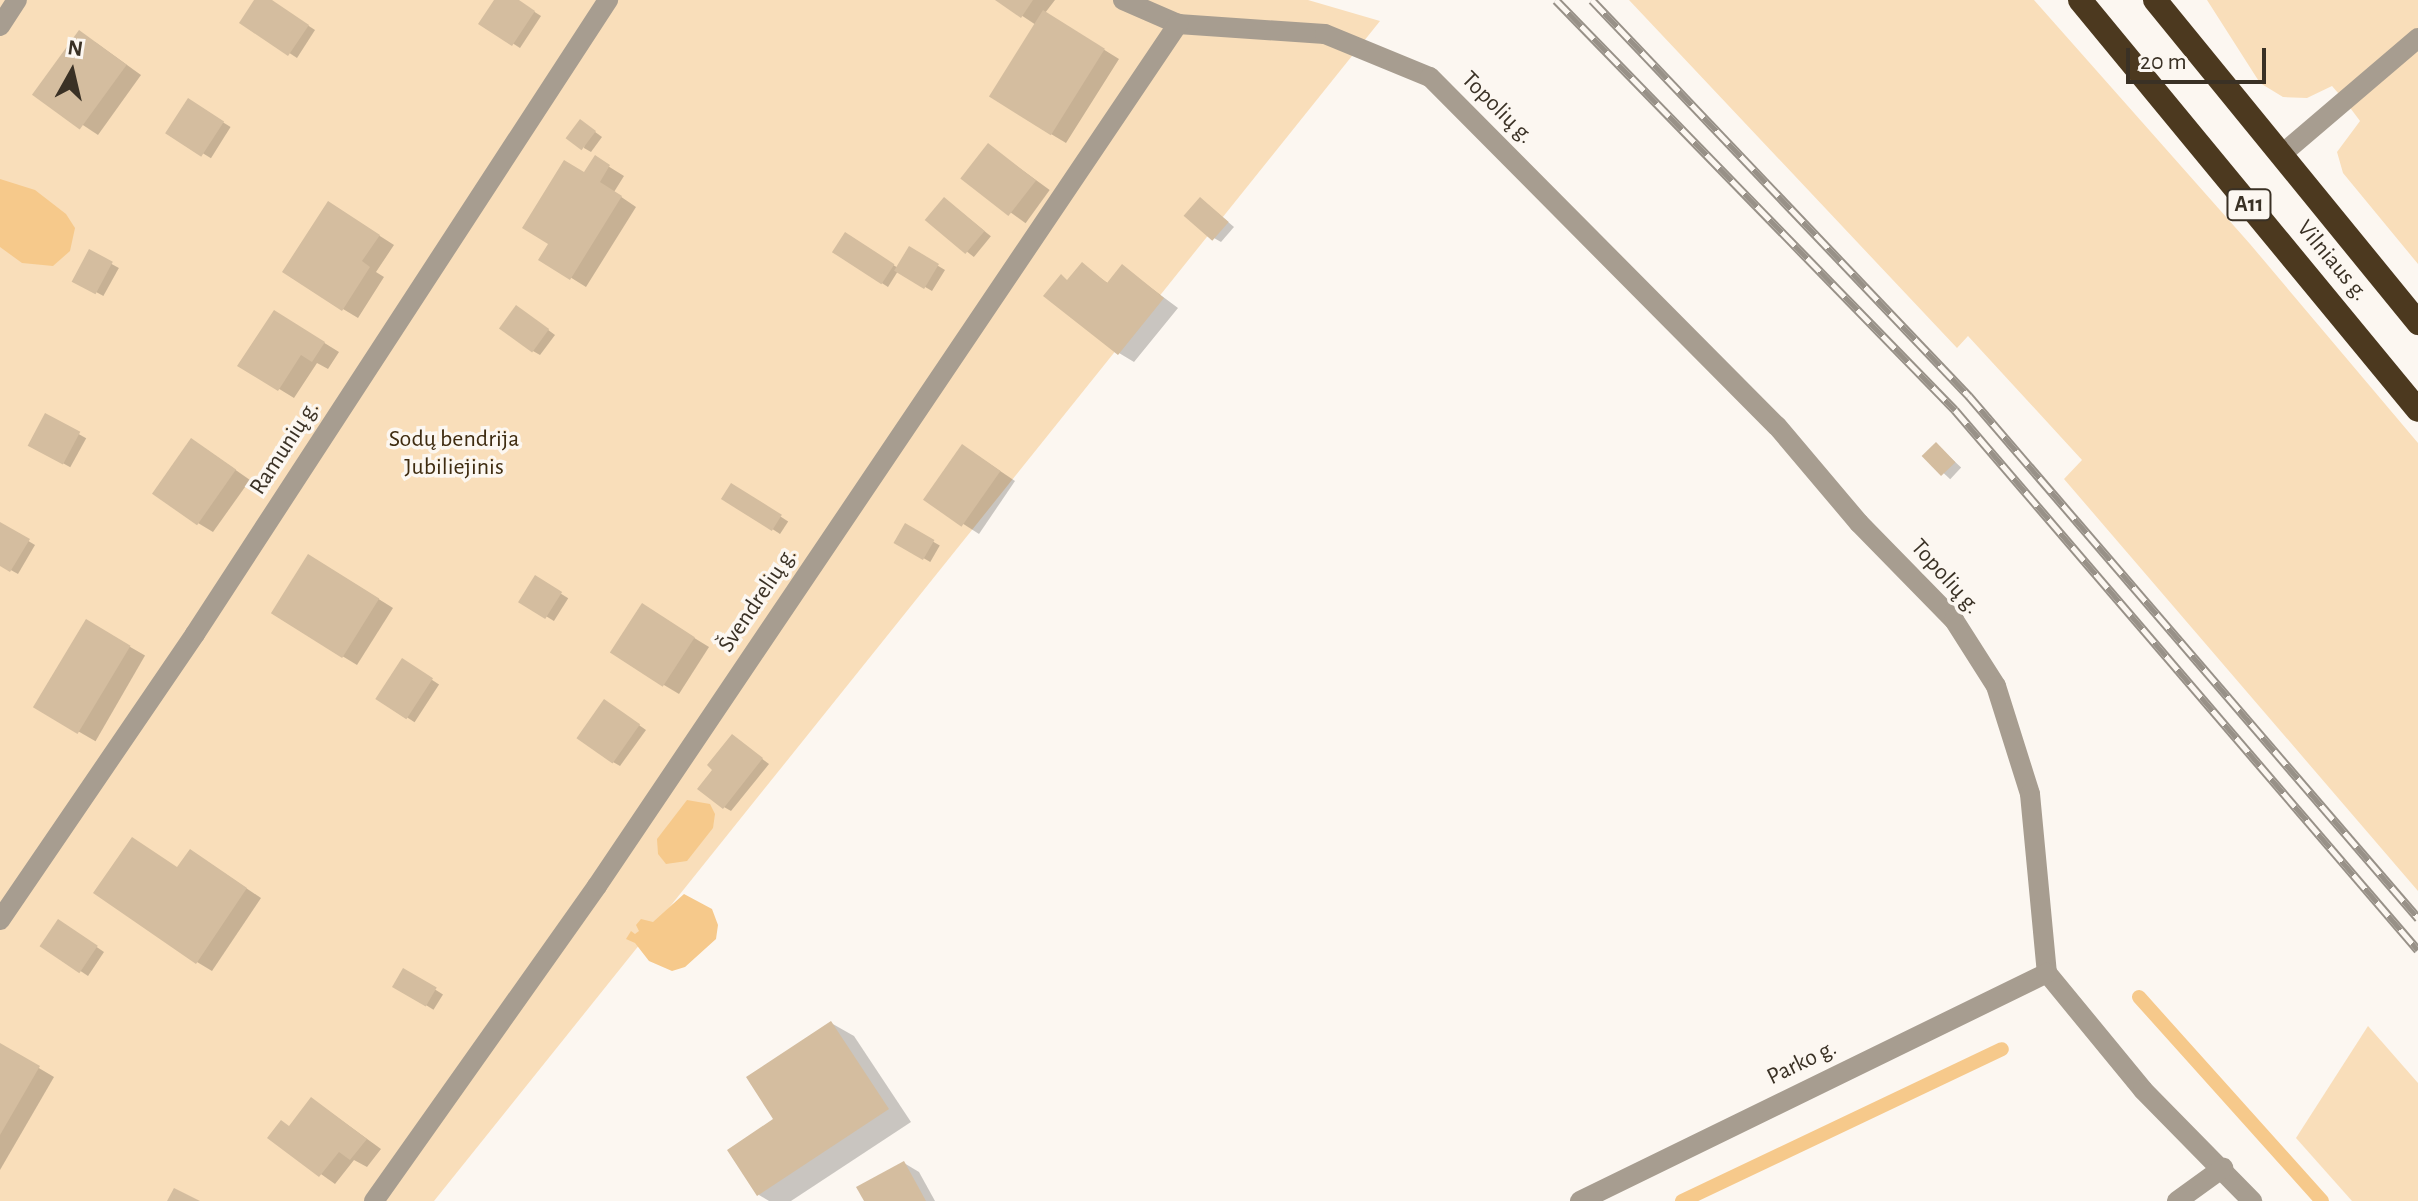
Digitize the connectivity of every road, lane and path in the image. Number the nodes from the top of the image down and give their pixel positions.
1 (17, 0) edge
2 (608, 0) edge
3 (1123, 0) edge
4 (2080, 0) edge
5 (2155, 0) edge
6 (1178, 24) junction
7 (0, 26) edge
8 (2418, 38) edge
9 (2281, 155) junction
10 (2418, 323) edge
11 (2418, 410) edge
12 (0, 920) edge
13 (2047, 973) junction
14 (2223, 1168) junction
15 (374, 1201) edge
16 (1580, 1201) edge
17 (2177, 1201) edge
18 (2252, 1201) edge

1 - 7 street
2 - 12 street, Ramunių g.
3 - 6 street
4 - 11 highway, Vilniaus g. / A11
5 - 9 highway, Vilniaus g. / A11
6 - 13 street, Topolių g.
6 - 15 street, Švendrelių g.
8 - 9 street
9 - 10 highway, Vilniaus g. / A11
13 - 14 street
13 - 16 street, Parko g.
14 - 17 street
14 - 18 street

